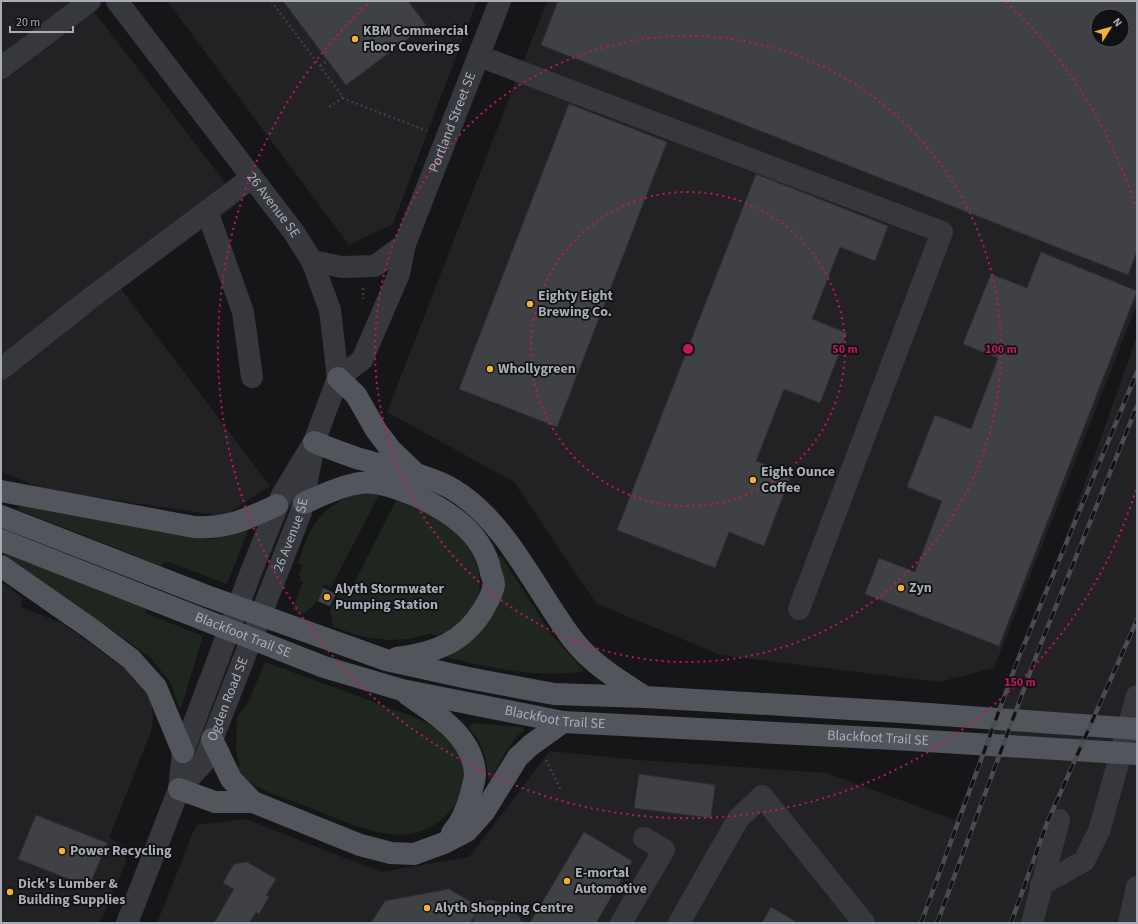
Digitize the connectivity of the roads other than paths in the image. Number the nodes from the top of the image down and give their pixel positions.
1 (90, 1) edge
2 (118, 1) edge
3 (500, 1) edge
4 (479, 56) junction
5 (1, 68) edge
6 (252, 178) junction
7 (207, 211) junction
8 (405, 244) junction
9 (312, 261) junction
10 (1, 368) edge
11 (252, 377) dead end
12 (338, 378) junction
13 (314, 442) junction
14 (416, 475) junction
15 (1, 491) edge
16 (304, 503) junction
17 (277, 505) junction
18 (1, 516) edge
19 (1, 540) edge
20 (1, 566) edge
21 (252, 572) joint
22 (274, 580) joint
23 (799, 609) dead end
24 (386, 660) junction
25 (402, 690) junction
26 (1137, 696) edge
27 (645, 697) junction
28 (563, 722) junction
29 (1137, 729) edge
30 (212, 739) junction
31 (183, 752) junction
32 (1137, 754) edge
33 (179, 788) junction
34 (253, 802) junction
35 (1059, 820) dead end
36 (644, 838) dead end
37 (444, 843) junction
38 (1041, 885) junction
39 (1137, 887) edge
40 (127, 923) edge
41 (484, 923) edge
42 (510, 923) edge
43 (621, 923) edge
44 (679, 923) edge
45 (864, 923) edge
46 (1032, 923) edge
47 (1128, 923) edge

1 - 5 street
2 - 6 street, 26 Avenue SE
3 - 4 street, Portland Street SE
4 - 8 street, Portland Street SE
4 - 23 street
6 - 7 street
6 - 9 street, 26 Avenue SE
7 - 10 street
7 - 11 street
8 - 9 street
8 - 12 street, Portland Street SE
9 - 12 street, 26 Avenue SE
12 - 13 street, 26 Avenue SE
12 - 14 main road
13 - 14 main road
13 - 16 street, 26 Avenue SE
13 - 17 street, 26 Avenue SE
14 - 27 main road
15 - 17 main road
16 - 22 street, 26 Avenue SE
16 - 24 main road
17 - 21 street, 26 Avenue SE
18 - 24 main road, Blackfoot Trail SE
19 - 25 main road, Blackfoot Trail SE
20 - 31 main road
21 - 31 street, Ogden Road SE
22 - 30 street, Ogden Road SE
24 - 27 main road, Blackfoot Trail SE
25 - 28 main road, Blackfoot Trail SE
25 - 37 main road
26 - 38 street
27 - 29 main road, Blackfoot Trail SE
28 - 32 main road, Blackfoot Trail SE
28 - 37 main road
30 - 33 street, Ogden Road SE
30 - 34 main road
31 - 33 street, Ogden Road SE
33 - 34 main road
33 - 40 street, Ogden Road SE
34 - 37 main road
35 - 38 street
36 - 43 street
38 - 46 street
39 - 47 street
41 - 42 street
44 - 45 street

